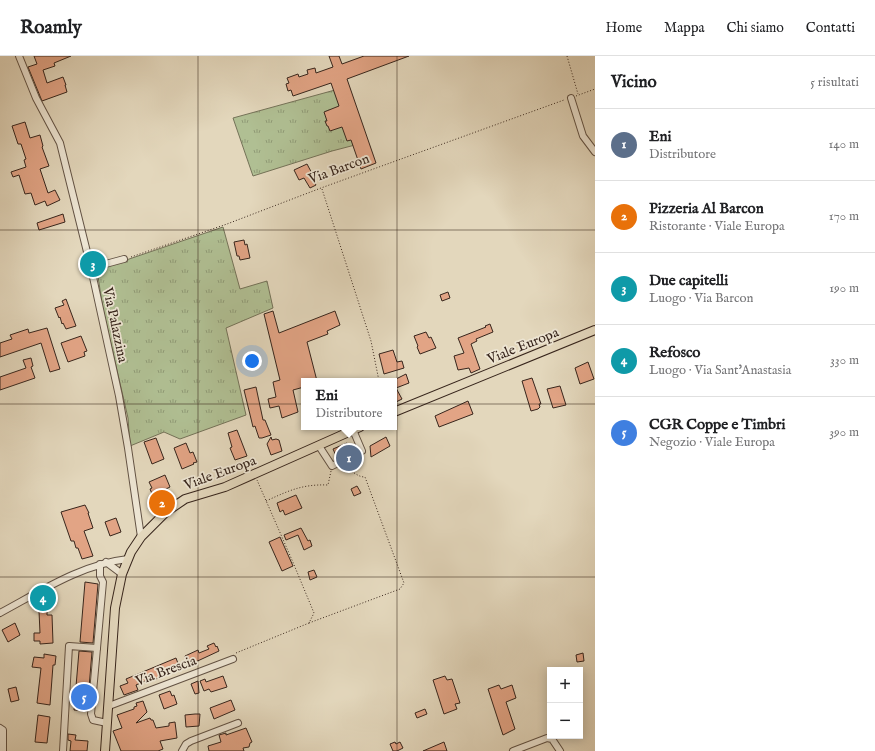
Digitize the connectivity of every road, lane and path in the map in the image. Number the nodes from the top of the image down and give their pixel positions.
1 (19, 56) edge
2 (567, 56) edge
3 (595, 89) edge
4 (579, 95) junction
5 (571, 98) junction
6 (595, 152) edge
7 (321, 188) junction
8 (124, 259) joint
9 (91, 268) junction
10 (595, 330) edge
11 (378, 378) edge
12 (397, 411) edge
13 (355, 430) edge
14 (357, 430) edge
15 (319, 446) junction
16 (332, 466) junction
17 (254, 474) junction
18 (266, 501) junction
19 (141, 537) junction
20 (128, 559) junction
21 (103, 563) junction
22 (122, 574) junction
23 (0, 613) edge
24 (309, 623) junction
25 (97, 648) junction
26 (233, 659) joint
27 (109, 706) junction
28 (107, 723) junction
29 (238, 724) dead end
30 (0, 728) edge
31 (3, 751) edge
32 (63, 751) edge
33 (105, 751) edge
34 (182, 751) edge
35 (513, 751) edge
36 (560, 751) edge

1 - 9 street, Via Palazzina
2 - 4 path
3 - 4 path, Via Barcon
4 - 5 path, Via Barcon
5 - 6 street
5 - 7 path, Via Barcon
7 - 8 path, Via Barcon
7 - 11 path
8 - 9 street
9 - 19 street, Via Palazzina
10 - 12 main road, Viale Europa
13 - 15 main road, Viale Europa
14 - 16 street
15 - 16 street
15 - 17 main road, Viale Europa
16 - 18 path
16 - 24 path
17 - 18 path
17 - 19 main road, Viale Europa
18 - 24 path
19 - 20 main road, Viale Europa
20 - 21 street
20 - 22 main road, Viale Europa
21 - 22 street
21 - 23 street
21 - 25 street
22 - 27 main road, Viale Europa
24 - 26 path
25 - 28 street
25 - 32 street
26 - 27 street, Via Brescia
27 - 28 main road, Viale Europa
28 - 33 main road, Viale Europa
29 - 34 street
30 - 31 street
35 - 36 street

